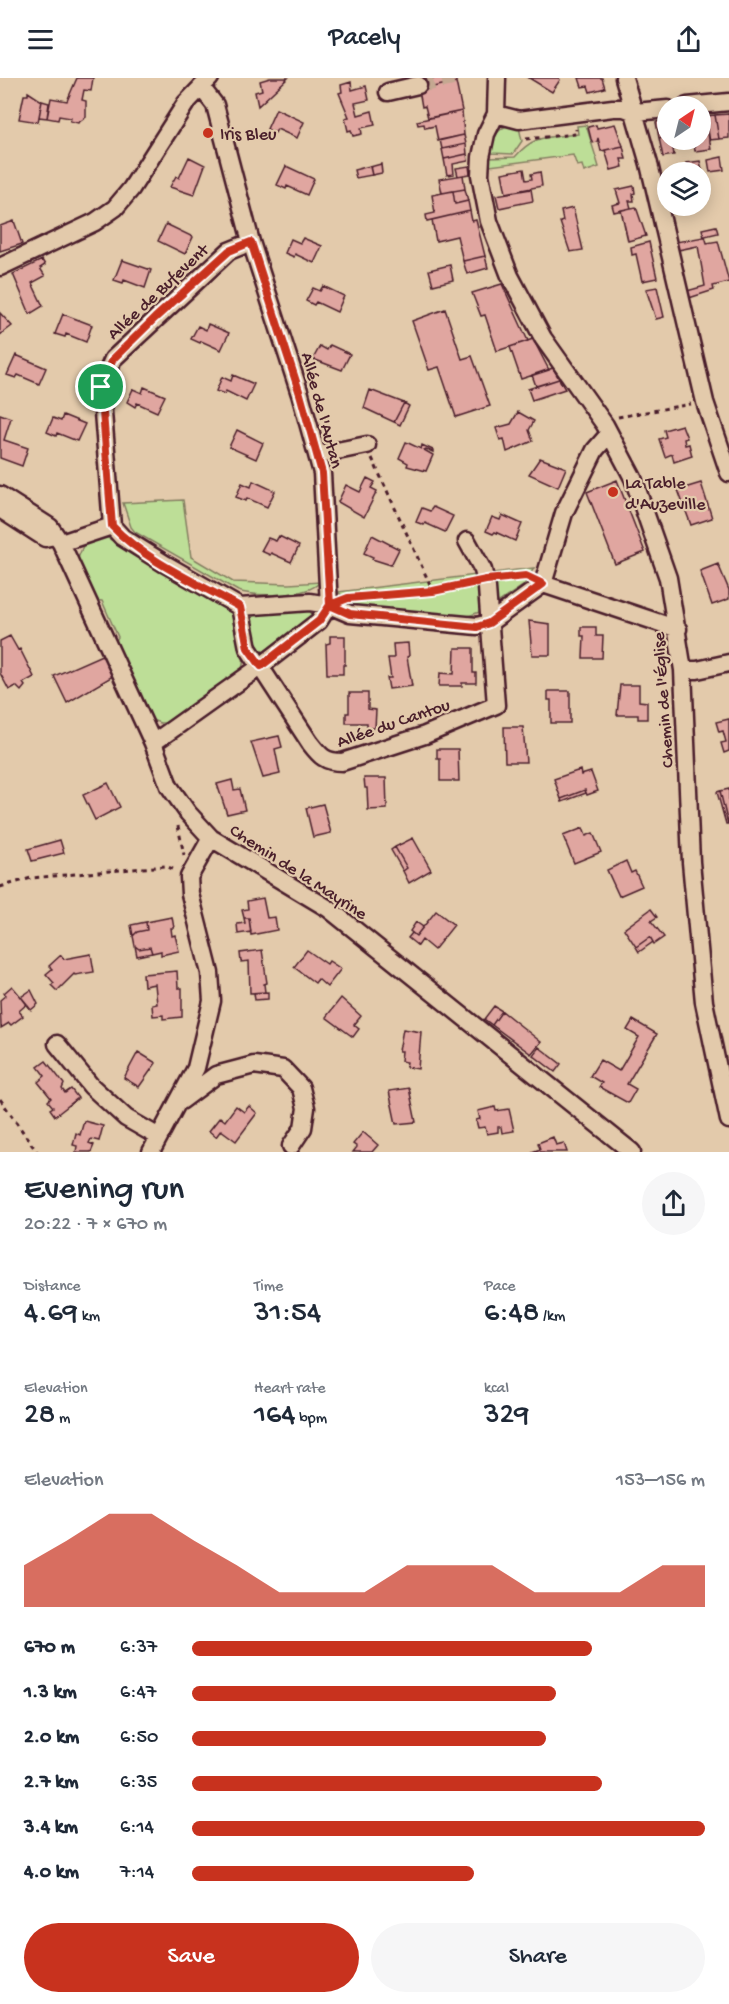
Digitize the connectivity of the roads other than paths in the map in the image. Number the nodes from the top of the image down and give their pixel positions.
1 (497, 78) edge
2 (624, 78) edge
3 (206, 82) edge
4 (418, 85) tunnel mouth
5 (388, 92) dead end
6 (729, 102) edge
7 (711, 104) edge
8 (657, 110) edge
9 (635, 112) junction
10 (496, 114) junction
11 (251, 242) junction
12 (0, 267) edge
13 (607, 429) junction
14 (367, 445) road end
15 (317, 455) junction
16 (729, 473) edge
17 (0, 495) edge
18 (0, 509) edge
19 (112, 526) junction
20 (58, 540) junction
21 (467, 541) dead end
22 (543, 584) junction
23 (330, 605) junction
24 (240, 607) junction
25 (489, 623) junction
26 (678, 629) junction
27 (729, 663) edge
28 (261, 666) junction
29 (683, 670) junction
30 (153, 743) junction
31 (212, 838) junction
32 (57, 1044) dead end
33 (177, 1104) junction
34 (729, 1120) edge
35 (155, 1144) edge
36 (291, 1146) dead end
37 (632, 1152) edge

1 - 10 street
2 - 9 street
3 - 11 street, Allée de l'Autan
3 - 12 street
4 - 5 street
6 - 7 street
8 - 9 street
9 - 10 street
9 - 16 street
10 - 13 street, Chemin de l'Église
11 - 15 street, Allée de l'Autan
11 - 19 street, Allée de Bufevent
13 - 22 street
13 - 26 street, Chemin de l'Église
14 - 15 street
15 - 23 street, Allée de l'Autan
17 - 20 street, Chemin de la Mayrine
18 - 20 street
19 - 20 street
19 - 24 street
20 - 30 street, Chemin de la Mayrine
21 - 25 street
22 - 25 street
22 - 26 street
23 - 24 street
23 - 25 street
23 - 28 street
24 - 28 street, Allée du Cantou
25 - 28 street, Allée du Cantou
26 - 29 street, Chemin de l'Église
27 - 29 street
28 - 30 street
29 - 34 street, Chemin de l'Église
30 - 31 street, Chemin de la Mayrine
31 - 33 street
31 - 37 street, Chemin de la Mayrine
32 - 35 street
33 - 35 street
33 - 36 street

